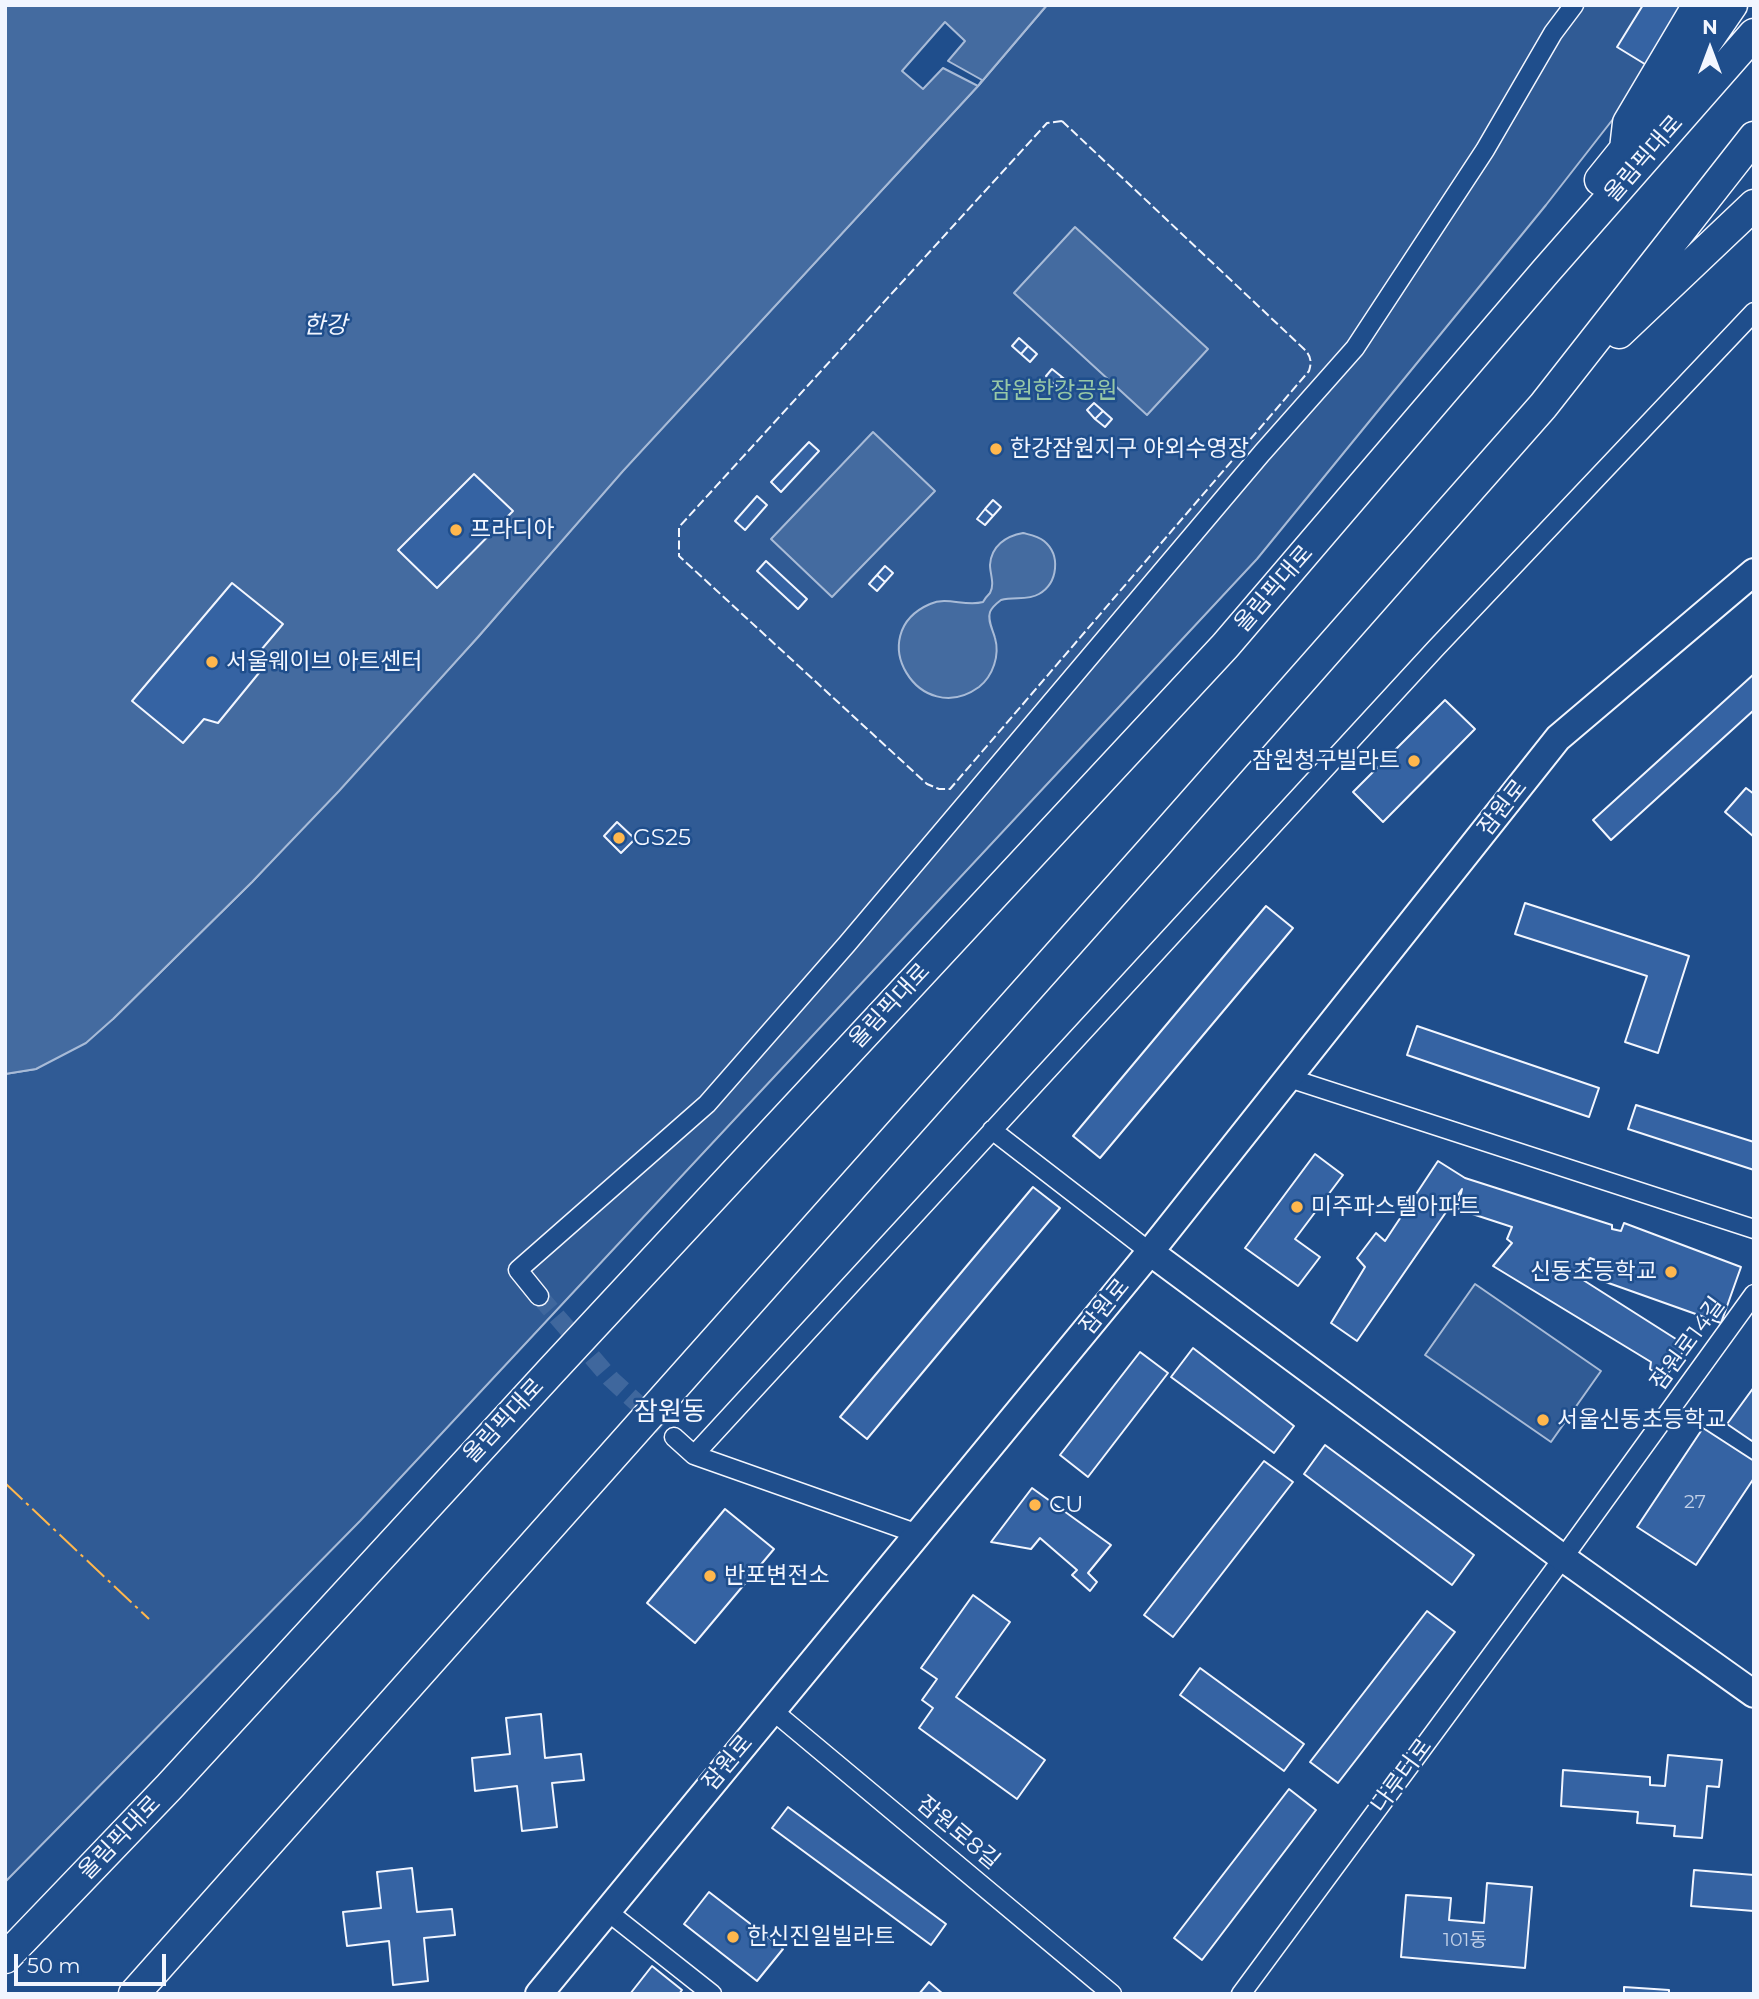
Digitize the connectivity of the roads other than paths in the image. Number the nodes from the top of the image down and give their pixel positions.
1 (1574, 5) edge
2 (1699, 5) edge
3 (1732, 5) edge
4 (1754, 34) edge
5 (1754, 137) edge
6 (1625, 149) junction
7 (1754, 205) edge
8 (1546, 271) junction
9 (1754, 313) edge
10 (1543, 406) junction
11 (1754, 572) edge
12 (1289, 1078) junction
13 (992, 1130) junction
14 (1754, 1229) edge
15 (1150, 1252) junction
16 (1754, 1294) edge
17 (539, 1296) tunnel mouth
18 (674, 1437) tunnel mouth
19 (694, 1455) junction
20 (918, 1534) junction
21 (1563, 1558) junction
22 (1754, 1694) edge
23 (772, 1710) junction
24 (607, 1911) junction
25 (5, 1958) edge
26 (134, 1994) edge
27 (539, 1994) edge
28 (712, 1994) edge
29 (1112, 1994) edge
30 (1241, 1994) edge

1 - 17 street
2 - 6 highway
3 - 6 highway
4 - 8 highway, 올림픽대로
5 - 10 highway
6 - 8 highway
7 - 10 highway
8 - 25 highway, 올림픽대로
9 - 13 street
10 - 26 highway
11 - 12 main road, 잠원로
12 - 14 street
12 - 15 main road, 잠원로
13 - 15 street
13 - 19 street
15 - 20 main road, 잠원로
15 - 21 main road
16 - 21 street, 잠원로14길
18 - 19 street
19 - 20 street
20 - 23 main road, 잠원로
21 - 22 main road
21 - 30 street, 나루터로
23 - 24 main road, 잠원로
23 - 29 street, 잠원로8길
24 - 27 main road, 잠원로
24 - 28 street

